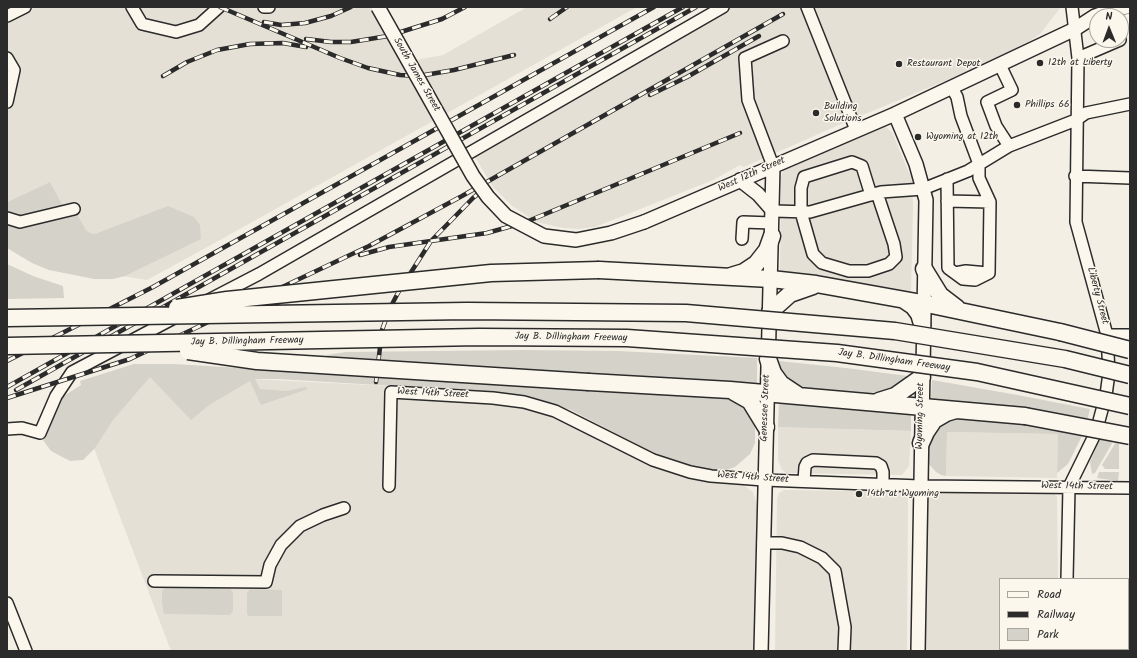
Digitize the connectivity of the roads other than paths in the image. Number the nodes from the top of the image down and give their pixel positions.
1 (24, 7) edge
2 (132, 7) edge
3 (219, 7) edge
4 (264, 7) edge
5 (269, 7) edge
6 (378, 7) edge
7 (723, 7) edge
8 (807, 7) edge
9 (1072, 7) edge
10 (1127, 7) edge
11 (7, 16) edge
12 (1089, 28) edge
13 (1075, 30) junction
14 (783, 41) dead end
15 (1102, 48) edge
16 (7, 58) edge
17 (1078, 58) junction
18 (1000, 65) junction
19 (952, 88) junction
20 (7, 102) edge
21 (1130, 104) edge
22 (895, 114) junction
23 (1076, 120) junction
24 (856, 130) junction
25 (454, 142) joint
26 (1009, 146) junction
27 (979, 164) junction
28 (774, 166) junction
29 (1075, 176) junction
30 (1130, 178) edge
31 (947, 179) junction
32 (740, 180) junction
33 (923, 189) junction
34 (874, 194) junction
35 (947, 201) junction
36 (990, 202) junction
37 (74, 209) dead end
38 (801, 212) junction
39 (7, 218) edge
40 (772, 224) junction
41 (742, 239) dead end
42 (924, 269) junction
43 (728, 277) junction
44 (771, 279) junction
45 (816, 284) junction
46 (904, 300) junction
47 (922, 303) junction
48 (960, 311) junction
49 (770, 312) junction
50 (117, 317) junction
51 (7, 318) edge
52 (922, 324) junction
53 (1107, 335) junction
54 (1130, 335) edge
55 (141, 344) junction
56 (7, 346) edge
57 (1130, 350) edge
58 (768, 359) junction
59 (1130, 375) edge
60 (922, 377) junction
61 (730, 390) junction
62 (767, 394) junction
63 (801, 396) junction
64 (876, 402) junction
65 (1130, 406) edge
66 (921, 407) junction
67 (958, 410) junction
68 (766, 427) junction
69 (7, 429) edge
70 (1130, 436) edge
71 (921, 443) junction
72 (764, 480) junction
73 (804, 481) junction
74 (883, 484) junction
75 (389, 486) dead end
76 (920, 486) junction
77 (1069, 487) junction
78 (1130, 488) edge
79 (344, 508) dead end
80 (763, 543) junction
81 (1067, 578) edge
82 (154, 581) dead end
83 (7, 603) edge
84 (26, 651) edge
85 (761, 651) edge
86 (844, 651) edge
87 (918, 651) edge

1 - 11 street
2 - 3 street
4 - 5 street
6 - 25 main road, South James Street, bridge
7 - 69 street
8 - 24 street
9 - 13 street, Liberty Street
10 - 13 main road, West 12th Street
12 - 13 main road, West 12th Street
13 - 17 street, Liberty Street
13 - 18 main road, West 12th Street
14 - 28 street
15 - 17 street
16 - 20 street
17 - 23 street, Liberty Street
18 - 19 main road, West 12th Street
18 - 26 street
19 - 22 main road, West 12th Street
19 - 27 street
21 - 23 street
22 - 24 main road, West 12th Street
22 - 33 main road, Wyoming Street
23 - 26 street
23 - 29 street, Liberty Street
24 - 28 main road, West 12th Street
25 - 32 main road, West 12th Street, bridge
26 - 27 street
27 - 31 street
27 - 36 street
28 - 32 main road, West 12th Street
28 - 40 main road, Genessee Street
29 - 30 street
29 - 53 street, Liberty Street
31 - 33 street
31 - 35 street
32 - 40 main road
33 - 34 street
33 - 42 main road, Wyoming Street
34 - 38 street
34 - 38 street
34 - 38 street
35 - 36 street
35 - 36 street
37 - 39 street
38 - 40 street
40 - 41 street
40 - 43 highway
40 - 44 main road, Genessee Street
42 - 47 main road, Wyoming Street
42 - 48 highway
43 - 44 highway
43 - 50 highway, bridge
44 - 45 highway
44 - 49 main road, Genessee Street
45 - 46 highway
45 - 49 highway
46 - 47 highway
46 - 52 highway
47 - 48 highway
47 - 52 main road, Wyoming Street
48 - 57 highway, bridge
49 - 58 main road, Genessee Street
50 - 51 highway, bridge
50 - 59 highway, bridge
52 - 60 main road, Wyoming Street
53 - 54 street
53 - 77 street, Liberty Street
55 - 56 highway, Jay B. Dillingham Freeway, bridge
55 - 61 highway, bridge
55 - 65 highway, Jay B. Dillingham Freeway, bridge
58 - 62 main road, Genessee Street
58 - 63 highway
60 - 64 highway
60 - 66 main road, Wyoming Street
61 - 62 highway
61 - 68 highway
62 - 63 highway
62 - 68 main road, Genessee Street
63 - 64 highway
64 - 66 highway
66 - 67 highway
66 - 71 main road, Wyoming Street
67 - 70 highway, bridge
67 - 71 highway
68 - 72 main road, Genessee Street
71 - 76 main road, Wyoming Street
72 - 73 street, West 14th Street
72 - 75 street, West 14th Street
72 - 80 main road, Genessee Street
73 - 74 street, West 14th Street
73 - 74 street
74 - 76 street, West 14th Street
76 - 77 street, West 14th Street
76 - 87 main road, Wyoming Street
77 - 78 street, West 14th Street
77 - 81 street, Liberty Street
79 - 82 street
80 - 85 main road, Genessee Street
80 - 86 street
83 - 84 street

